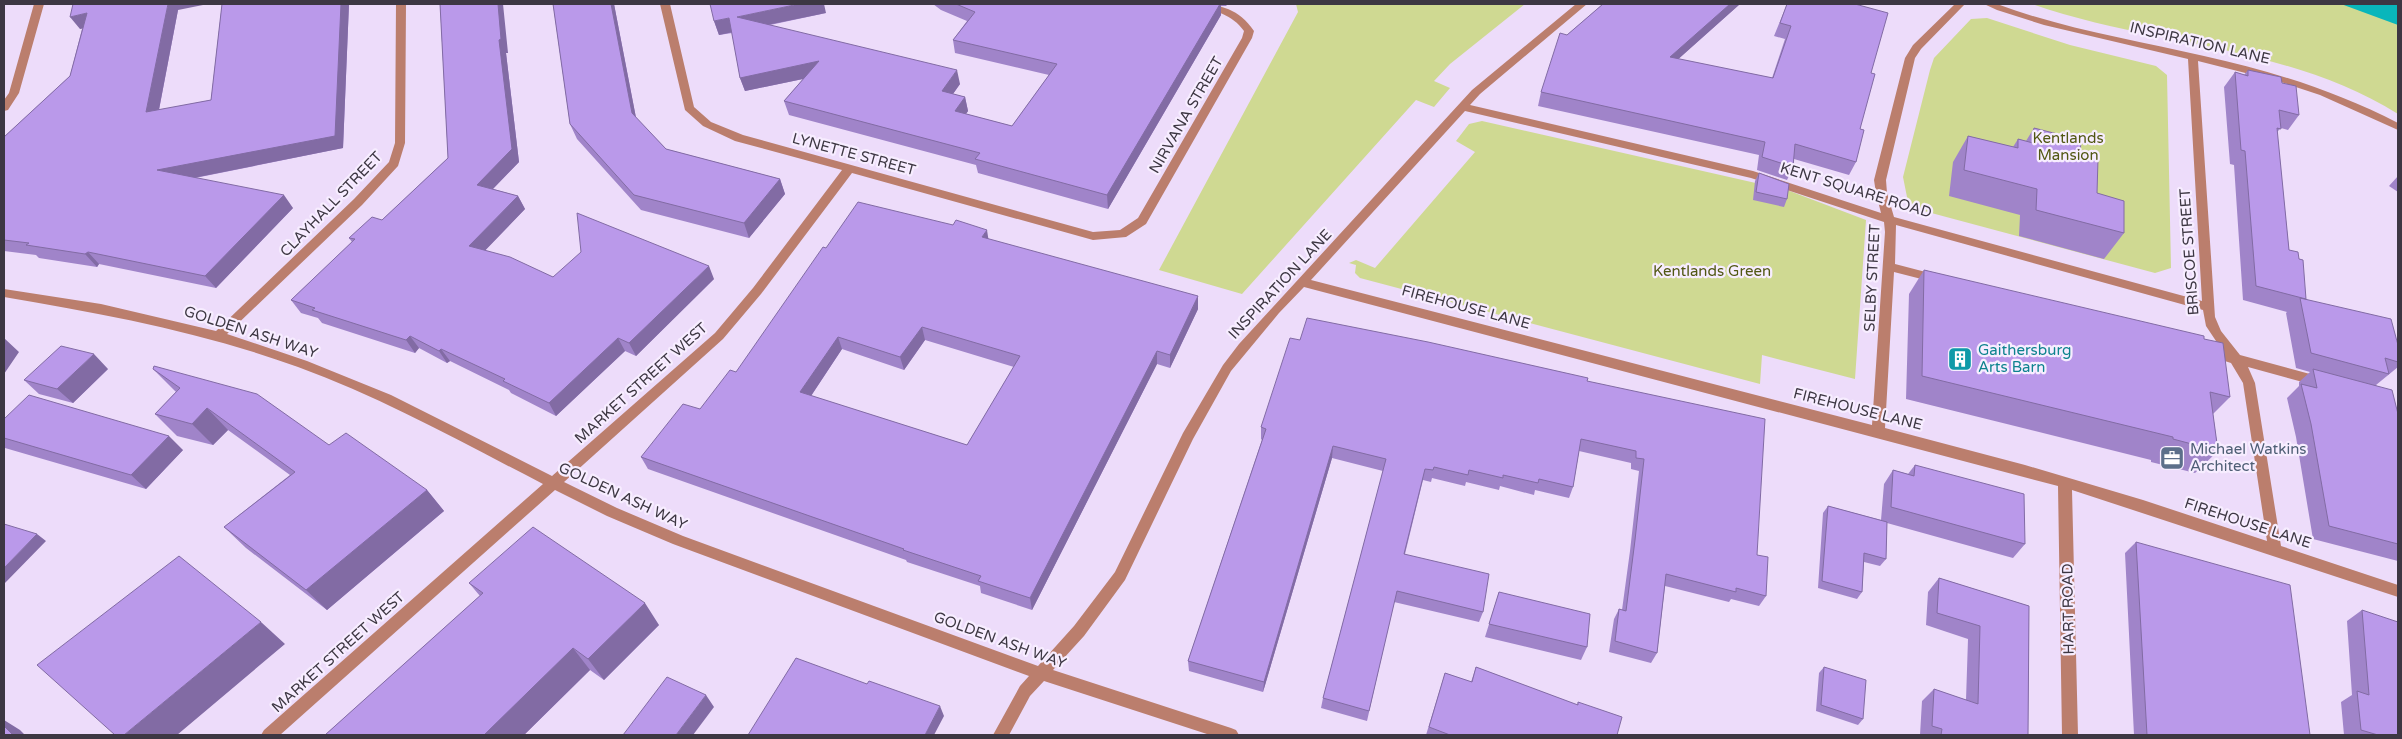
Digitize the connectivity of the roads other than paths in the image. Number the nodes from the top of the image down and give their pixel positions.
1 (39, 4) edge
2 (400, 4) edge
3 (664, 4) edge
4 (1200, 4) edge
5 (1582, 4) edge
6 (1960, 4) edge
7 (1989, 4) edge
8 (2193, 58) junction
9 (1462, 107) junction
10 (4, 108) edge
11 (2398, 127) edge
12 (850, 168) junction
13 (1891, 220) junction
14 (1122, 234) joint
15 (1888, 266) junction
16 (1303, 282) junction
17 (1948, 282) edge
18 (4, 292) edge
19 (2208, 306) junction
20 (218, 336) junction
21 (2200, 350) edge
22 (2238, 360) junction
23 (2334, 385) edge
24 (1878, 431) junction
25 (553, 482) junction
26 (2065, 482) junction
27 (2275, 550) junction
28 (2398, 591) edge
29 (1040, 673) junction
30 (269, 735) edge
31 (1001, 735) edge
32 (1230, 735) edge
33 (2070, 735) edge

1 - 10 street
2 - 20 street, CLAYHALL STREET
3 - 12 street, LYNETTE STREET
4 - 14 street, NIRVANA STREET
5 - 9 street, INSPIRATION LANE
6 - 13 street, SELBY STREET
7 - 8 street, INSPIRATION LANE
8 - 11 street, INSPIRATION LANE
8 - 19 street, BRISCOE STREET
9 - 13 street, KENT SQUARE ROAD
9 - 16 street, INSPIRATION LANE
12 - 14 street, LYNETTE STREET
12 - 25 street, MARKET STREET WEST
13 - 15 street, SELBY STREET
13 - 19 street, KENT SQUARE ROAD
15 - 17 street
15 - 24 street, SELBY STREET
16 - 24 street, FIREHOUSE LANE
16 - 29 street, INSPIRATION LANE
18 - 20 street, GOLDEN ASH WAY
19 - 22 street, BRISCOE STREET
20 - 25 street, GOLDEN ASH WAY
21 - 22 street
22 - 23 street
22 - 27 street, BRISCOE STREET
24 - 26 street, FIREHOUSE LANE
25 - 29 street, GOLDEN ASH WAY
25 - 30 street, MARKET STREET WEST
26 - 27 street, FIREHOUSE LANE
26 - 33 street, HART ROAD
27 - 28 street, FIREHOUSE LANE
29 - 31 street, INSPIRATION LANE
29 - 32 street, GOLDEN ASH WAY

